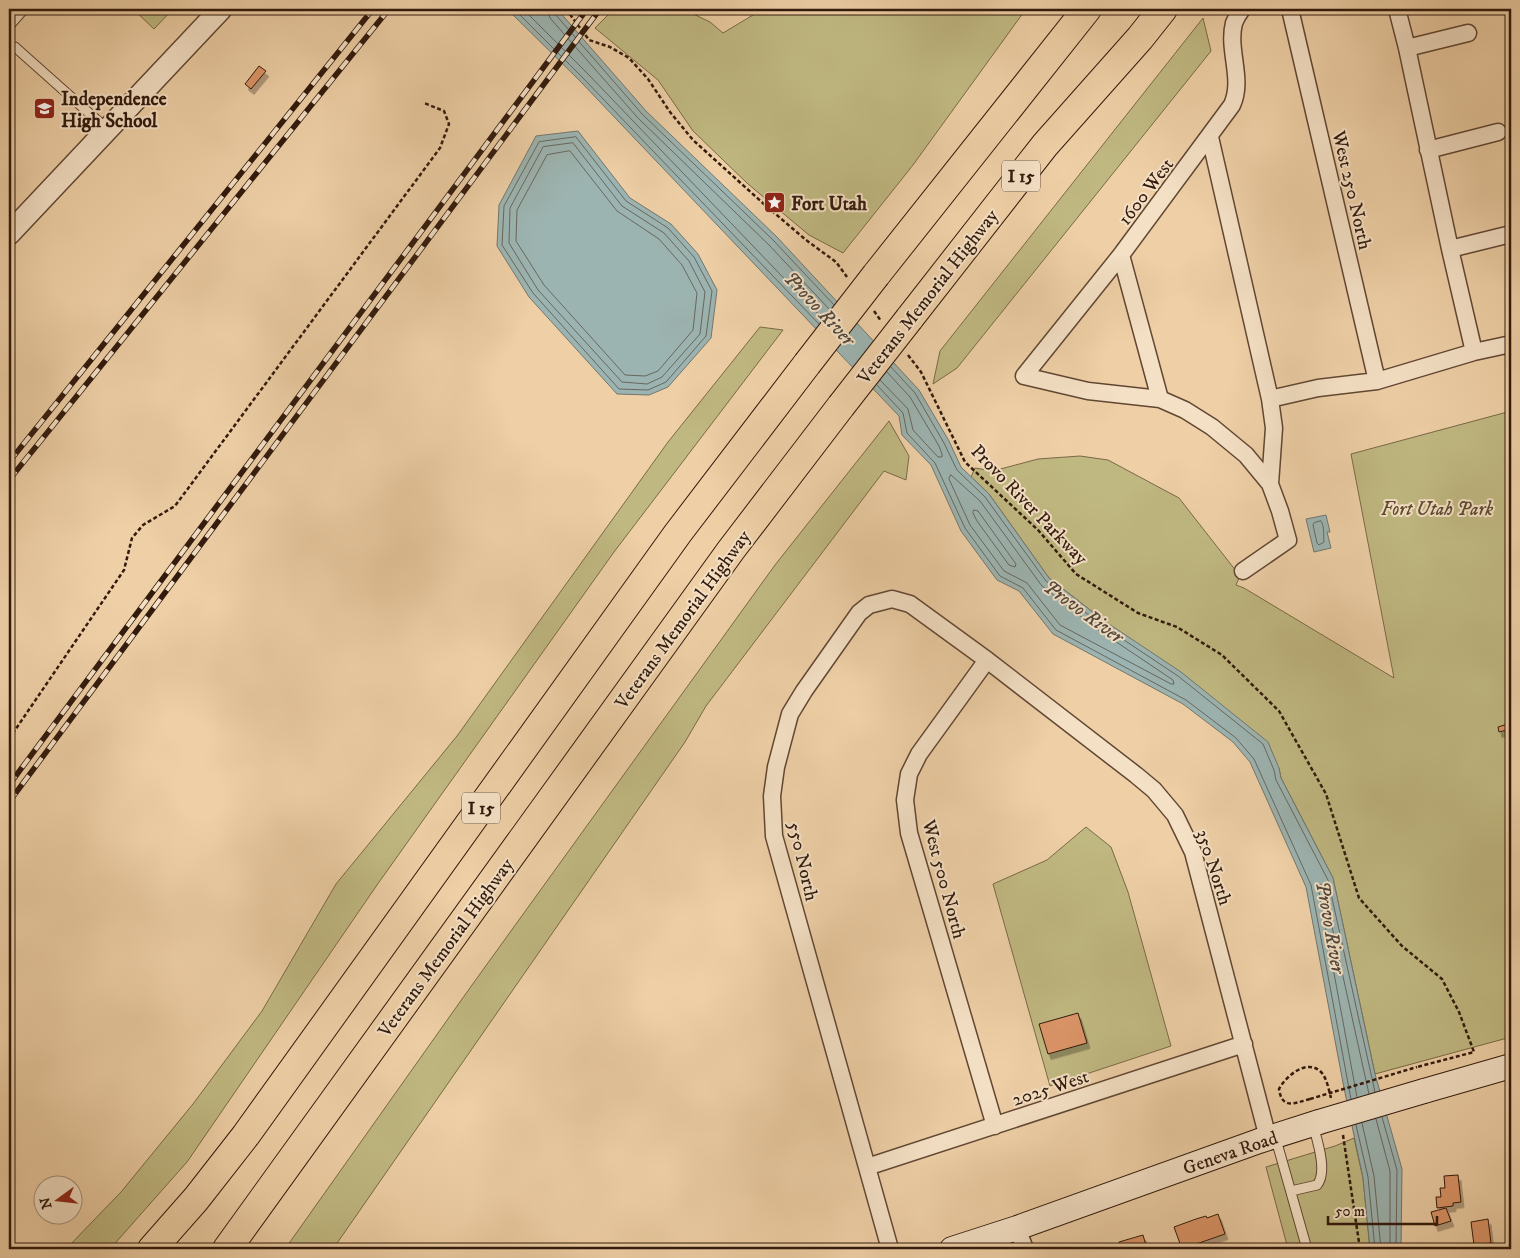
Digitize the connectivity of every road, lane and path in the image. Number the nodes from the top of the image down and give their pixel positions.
1 (24, 9) edge
2 (221, 9) edge
3 (566, 9) edge
4 (1086, 9) edge
5 (1163, 9) edge
6 (1242, 9) edge
7 (1290, 9) edge
8 (1397, 9) edge
9 (9, 26) edge
10 (1468, 33) dead end
11 (9, 44) edge
12 (1407, 48) junction
13 (424, 103) dead end
14 (107, 129) junction
15 (1498, 132) dead end
16 (1210, 137) junction
17 (1428, 150) junction
18 (9, 234) edge
19 (1511, 234) edge
20 (1450, 249) junction
21 (1122, 255) junction
22 (848, 278) dead end
23 (872, 309) dead end
24 (896, 322) junction
25 (1511, 344) edge
26 (902, 348) dead end
27 (1474, 352) junction
28 (1377, 381) junction
29 (1160, 399) junction
30 (1270, 399) junction
31 (1270, 484) junction
32 (1243, 571) dead end
33 (987, 660) junction
34 (9, 739) edge
35 (1244, 1044) junction
36 (1511, 1066) edge
37 (1310, 1099) dead end
38 (1316, 1123) junction
39 (994, 1126) junction
40 (1272, 1137) junction
41 (867, 1167) junction
42 (1291, 1191) junction
43 (1021, 1239) edge
44 (152, 1249) edge
45 (227, 1249) edge
46 (890, 1249) edge
47 (952, 1249) edge
48 (1307, 1249) edge

1 - 9 lane
2 - 14 street
3 - 22 path
4 - 44 highway, I 15, bridge
5 - 24 highway, Veterans Memorial Highway / I 15
6 - 16 street, 1600 West
7 - 28 street, West 250 North
8 - 12 street
10 - 12 street
11 - 14 lane
12 - 17 street
13 - 34 path
14 - 18 street
15 - 17 street
16 - 21 street, 1600 West
16 - 30 street
17 - 20 street
19 - 20 street
20 - 27 street
21 - 29 street
21 - 29 street, 1600 West
23 - 24 path
24 - 45 highway, Veterans Memorial Highway / I 15, bridge
25 - 27 street
26 - 37 path, Provo River Parkway, bridge
27 - 28 street
28 - 30 street
29 - 31 street
30 - 31 street
31 - 32 street
33 - 35 street, 350 North
33 - 39 street, West 500 North
33 - 41 street, 550 North
35 - 39 street, 2025 West
35 - 40 street, 350 North
36 - 38 main road, Geneva Road, bridge
38 - 40 main road, Geneva Road
38 - 42 lane
39 - 41 street, 2025 West
40 - 42 lane
40 - 43 main road, Geneva Road
41 - 46 street, 550 North
42 - 48 lane
43 - 47 main road, Geneva Road

